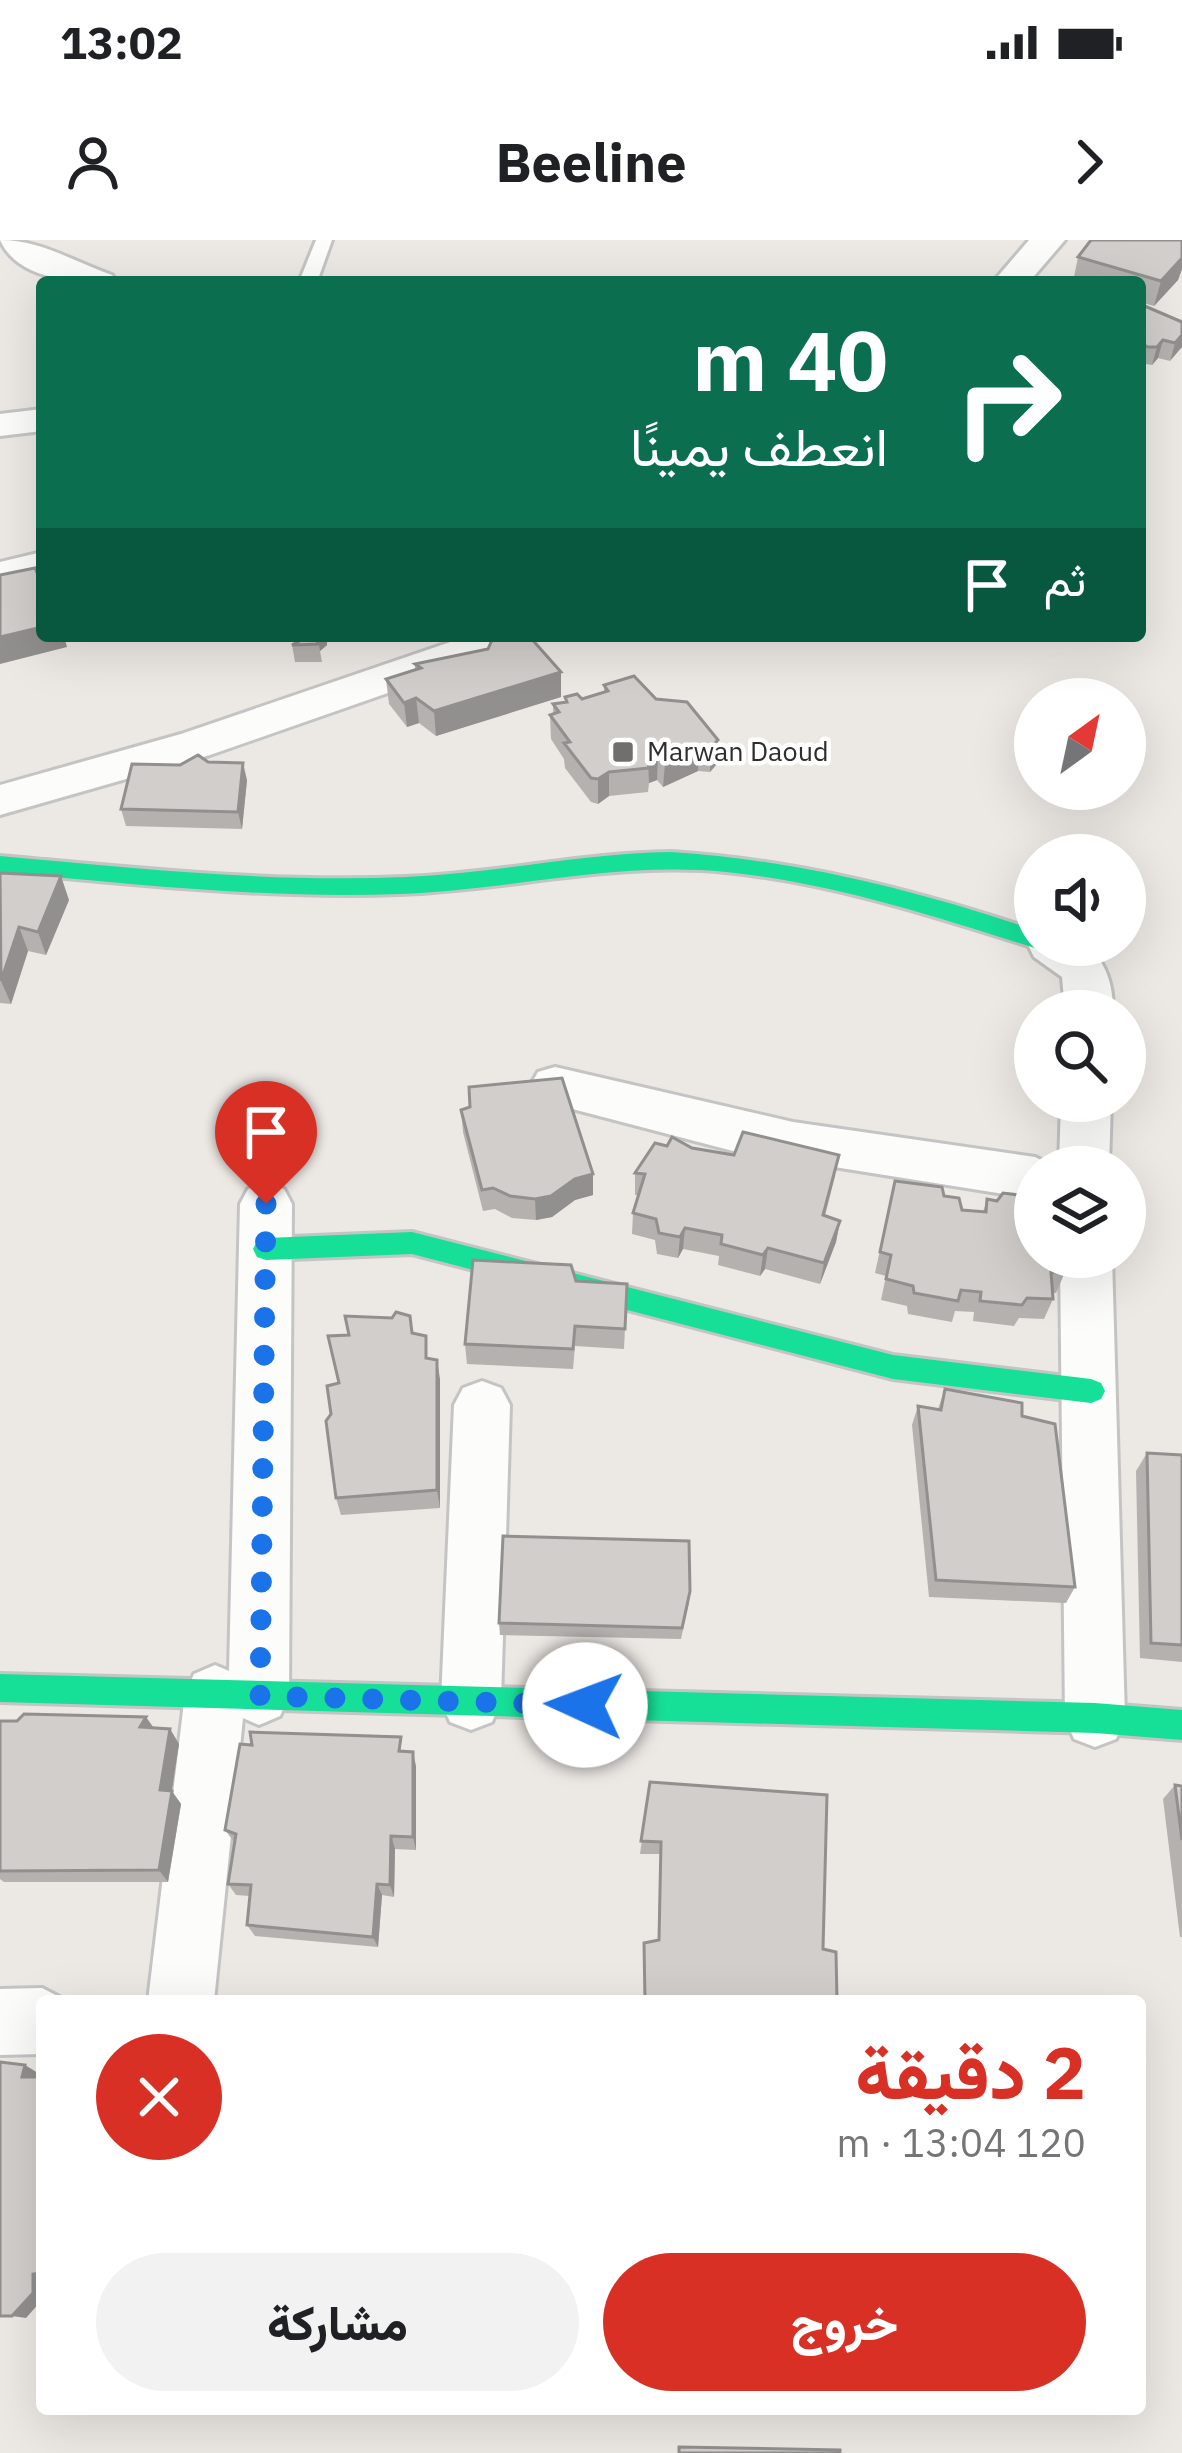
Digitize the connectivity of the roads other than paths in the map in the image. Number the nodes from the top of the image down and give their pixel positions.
1 (14, 240) edge
2 (324, 240) edge
3 (1048, 240) edge
4 (83, 276) edge
5 (310, 276) edge
6 (1015, 276) edge
7 (36, 421) edge
8 (0, 425) edge
9 (36, 566) edge
10 (0, 575) edge
11 (493, 642) edge
12 (0, 800) edge
13 (0, 864) edge
14 (1014, 932) edge
15 (555, 1086) edge
16 (1014, 1175) edge
17 (266, 1227) joint
18 (1087, 1278) edge
19 (1090, 1390) junction
20 (482, 1406) dead end
21 (0, 1688) edge
22 (237, 1695) junction
23 (471, 1701) junction
24 (1095, 1718) junction
25 (1182, 1725) edge
26 (183, 1995) edge
27 (36, 2021) edge
28 (0, 2022) edge

1 - 4 street
2 - 5 lane
3 - 6 street
7 - 8 street
9 - 10 street
11 - 12 street
13 - 14 street
15 - 16 street
17 - 19 street
17 - 22 street
18 - 19 street
19 - 24 street
20 - 23 street
21 - 22 street
22 - 23 street
22 - 26 street
23 - 24 street
24 - 25 street
27 - 28 street

